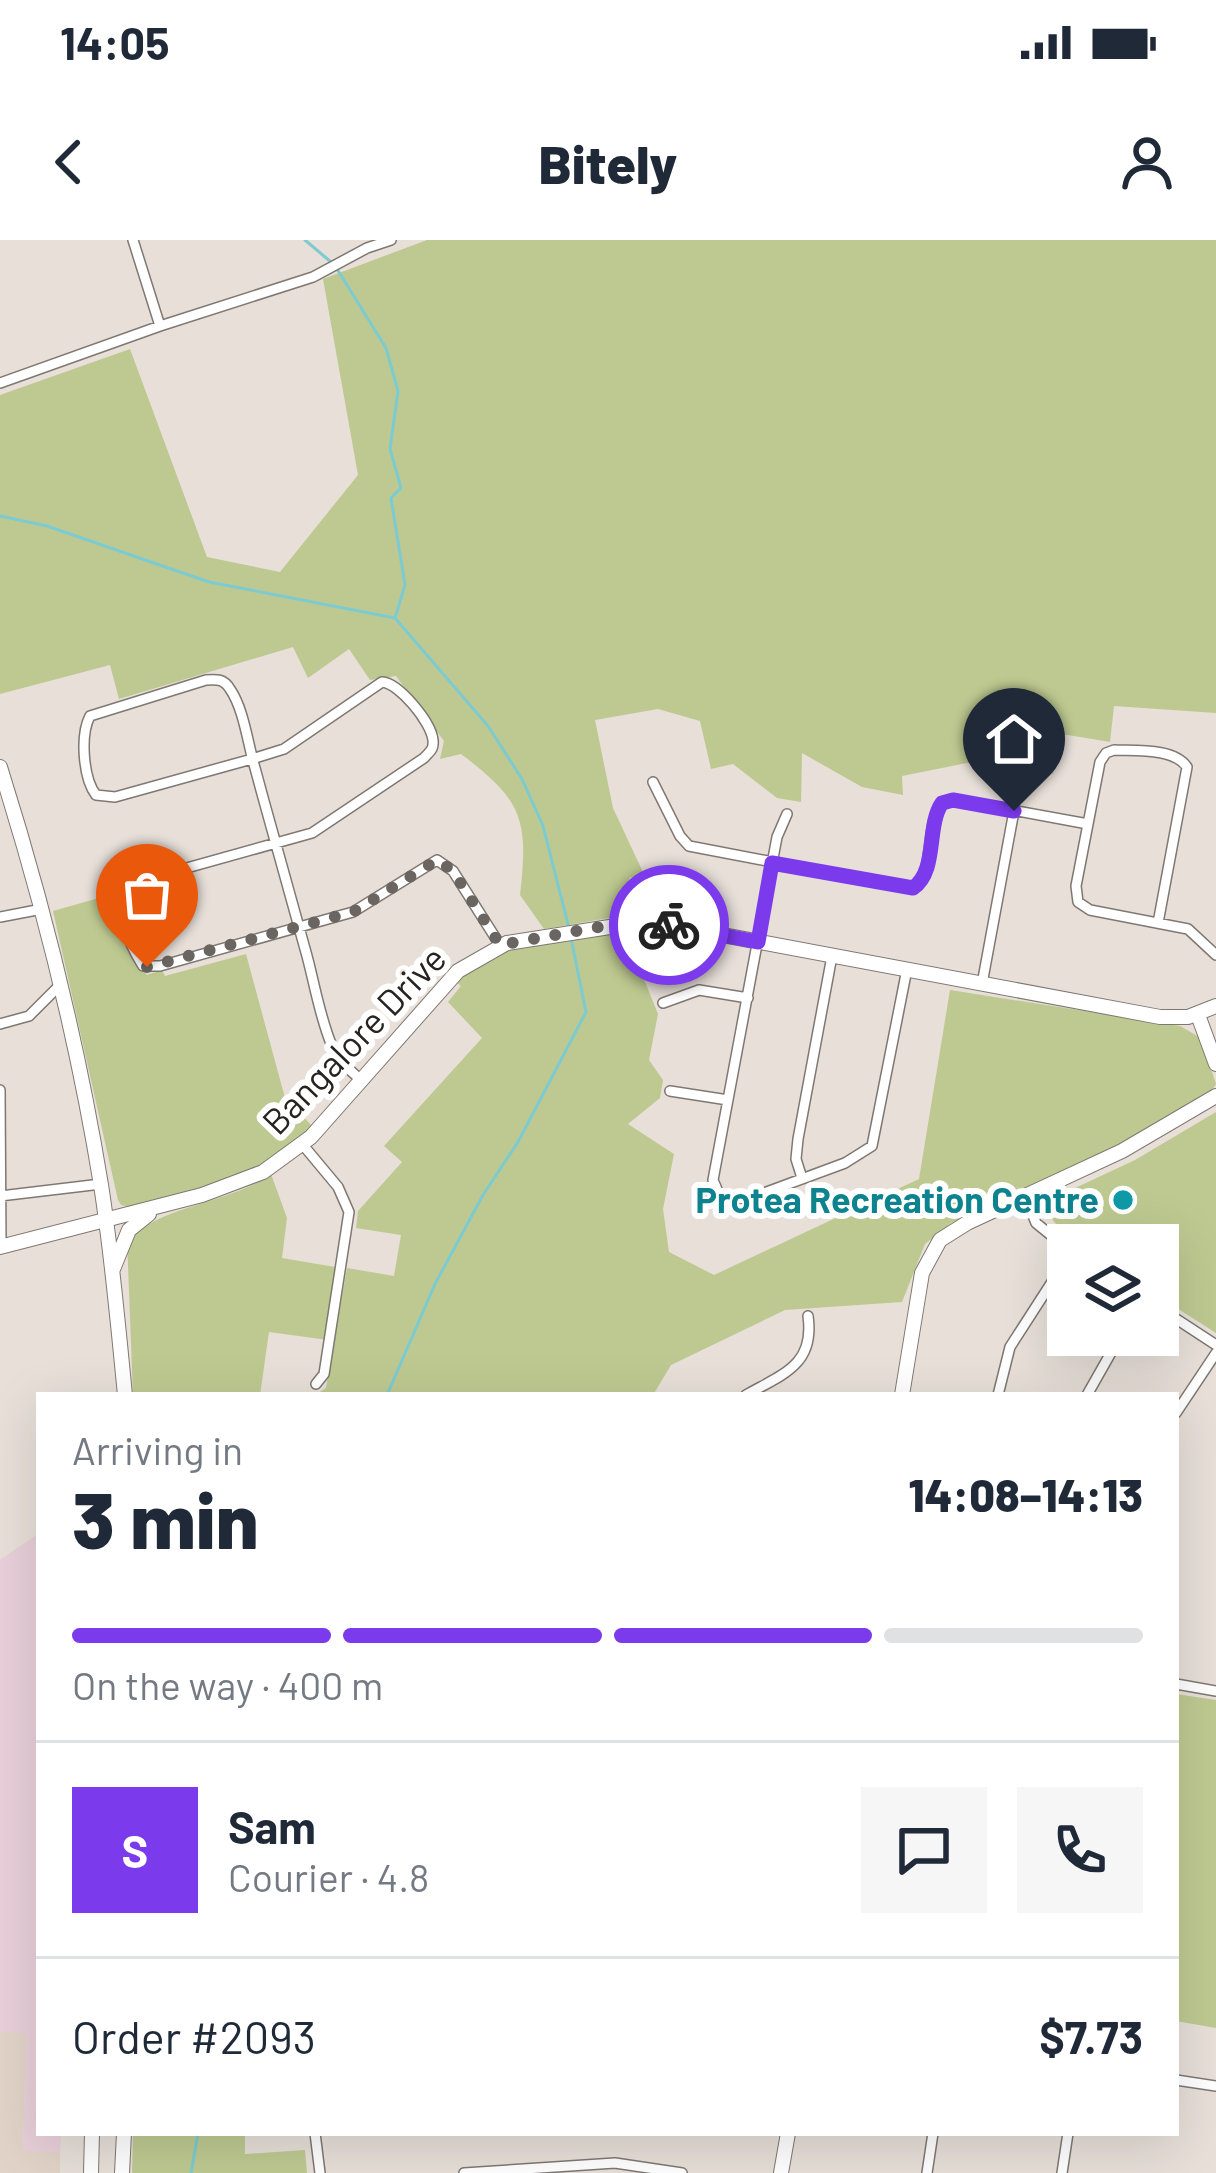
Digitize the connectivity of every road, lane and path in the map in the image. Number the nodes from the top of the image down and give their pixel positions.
1 (134, 240) edge
2 (391, 240) edge
3 (160, 326) junction
4 (0, 383) edge
5 (252, 758) junction
6 (0, 767) edge
7 (653, 782) dead end
8 (1014, 811) junction
9 (787, 814) dead end
10 (8, 818) edge
11 (1088, 824) junction
12 (275, 842) junction
13 (772, 863) junction
14 (42, 909) junction
15 (0, 917) edge
16 (1158, 923) junction
17 (299, 928) junction
18 (758, 942) junction
19 (500, 945) junction
20 (1216, 955) edge
21 (832, 956) junction
22 (907, 969) junction
23 (982, 984) junction
24 (60, 986) junction
25 (748, 998) junction
26 (663, 1003) dead end
27 (1216, 1006) edge
28 (1198, 1015) junction
29 (0, 1024) edge
30 (1216, 1064) edge
31 (362, 1081) junction
32 (0, 1090) edge
33 (670, 1091) dead end
34 (1216, 1096) edge
35 (728, 1100) junction
36 (303, 1145) junction
37 (802, 1178) junction
38 (101, 1184) junction
39 (0, 1196) edge
40 (1025, 1196) junction
41 (164, 1206) junction
42 (105, 1220) junction
43 (1047, 1233) edge
44 (0, 1247) edge
45 (112, 1272) junction
46 (1047, 1287) edge
47 (808, 1316) dead end
48 (1179, 1322) edge
49 (1216, 1349) edge
50 (1109, 1356) edge
51 (316, 1384) dead end
52 (125, 1392) edge
53 (751, 1392) edge
54 (902, 1392) edge
55 (999, 1392) edge
56 (1089, 1392) edge
57 (1179, 1408) edge
58 (1179, 1684) edge
59 (1216, 1690) edge
60 (1179, 2080) edge
61 (1216, 2086) edge
62 (92, 2136) edge
63 (124, 2136) edge
64 (315, 2136) edge
65 (787, 2136) edge
66 (933, 2136) edge
67 (1068, 2136) edge
68 (615, 2168) edge
69 (91, 2173) edge
70 (122, 2173) edge
71 (320, 2173) edge
72 (464, 2173) edge
73 (682, 2173) edge
74 (781, 2173) edge
75 (927, 2173) edge
76 (1063, 2173) edge

1 - 3 street
2 - 3 street
3 - 4 street
5 - 5 street
5 - 12 street
5 - 12 street
6 - 10 street
7 - 13 street
8 - 11 street
8 - 13 street
8 - 23 street
9 - 13 street
10 - 14 street
11 - 16 street
11 - 16 street
12 - 17 street
12 - 17 street
13 - 18 street
14 - 15 street
14 - 24 street
16 - 20 street
17 - 19 street
17 - 31 street
18 - 19 street, Bangalore Drive
18 - 21 street, Bangalore Drive
18 - 25 street
19 - 31 street, Bangalore Drive
21 - 22 street, Bangalore Drive
21 - 37 street
22 - 23 street, Bangalore Drive
22 - 37 street
23 - 28 street, Bangalore Drive
24 - 29 street
24 - 38 street
25 - 26 street
25 - 35 street
27 - 28 street, Bangalore Drive
28 - 30 street
31 - 36 street, Bangalore Drive
32 - 39 street
33 - 35 street
34 - 40 street
35 - 37 street
36 - 41 street, Bangalore Drive
36 - 51 street
38 - 39 street
38 - 42 street
39 - 44 street
40 - 43 street
40 - 54 street
41 - 42 street, Bangalore Drive
41 - 45 street
42 - 44 street, Bangalore Drive
42 - 45 street
45 - 52 street
46 - 55 street
47 - 53 street
48 - 49 street
49 - 57 street
50 - 56 street
58 - 59 street
60 - 61 street
62 - 69 street
63 - 70 street
64 - 71 street
65 - 74 street
66 - 75 street
67 - 76 street
68 - 72 street
68 - 73 street

